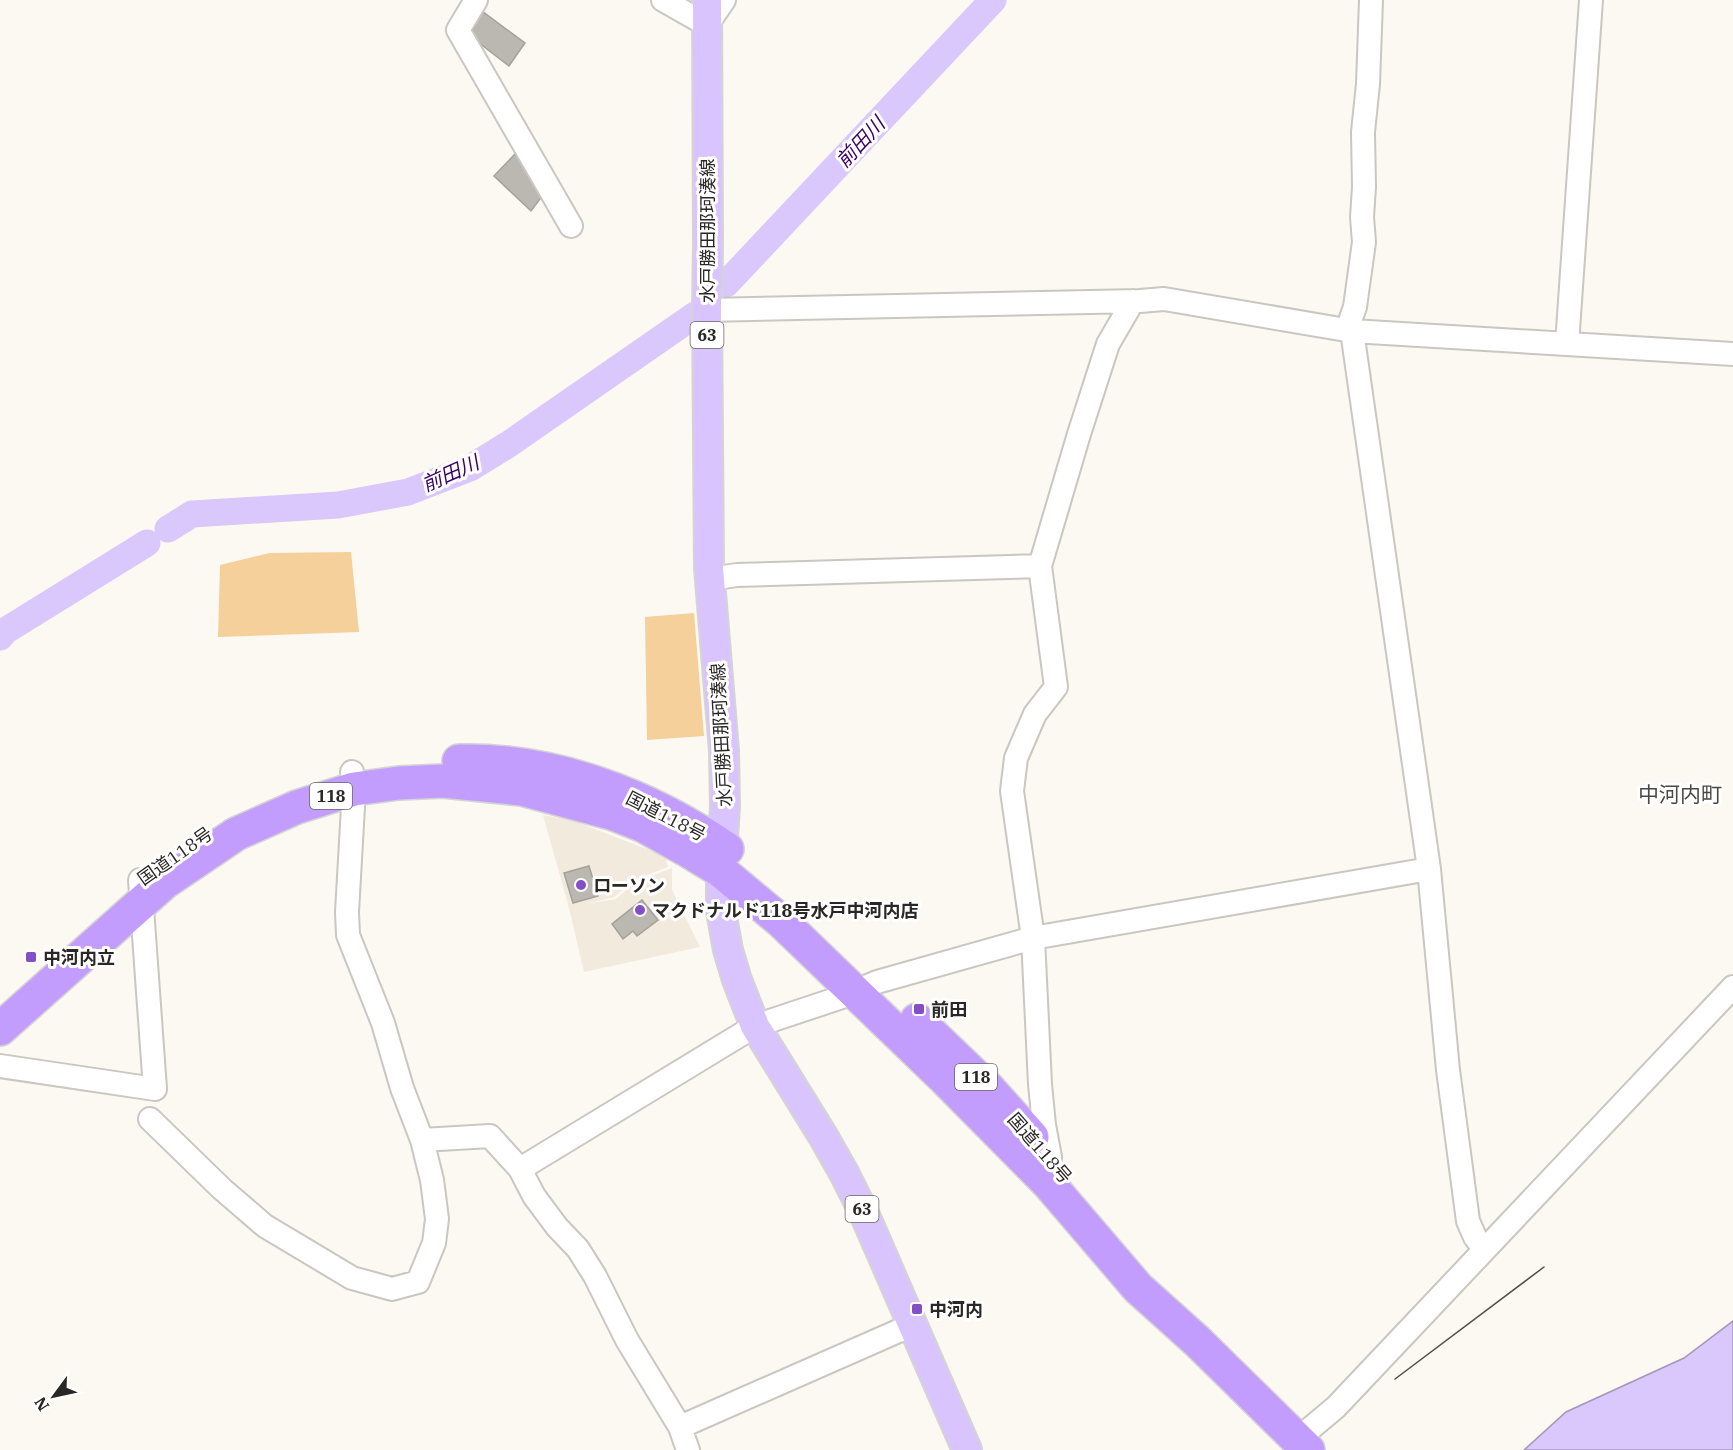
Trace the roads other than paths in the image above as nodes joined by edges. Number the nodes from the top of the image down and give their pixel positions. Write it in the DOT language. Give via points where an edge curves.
graph roads {
  1 [pos="476,0"];
  2 [pos="663,0"];
  3 [pos="724,0"];
  4 [pos="1371,0"];
  5 [pos="1591,0"];
  6 [pos="707,13"];
  7 [pos="571,226"];
  8 [pos="1133,301"];
  9 [pos="707,310"];
  10 [pos="1352,331"];
  11 [pos="1567,344"];
  12 [pos="1733,354"];
  13 [pos="1040,566"];
  14 [pos="710,579"];
  15 [pos="353,781"];
  16 [pos="722,859"];
  17 [pos="1429,869"];
  18 [pos="141,892"];
  19 [pos="1033,938"];
  20 [pos="866,987"];
  21 [pos="1733,987"];
  22 [pos="0,1006"];
  23 [pos="755,1026"];
  24 [pos="0,1029"];
  25 [pos="0,1066"];
  26 [pos="150,1119"];
  27 [pos="422,1140"];
  28 [pos="520,1169"];
  29 [pos="1049,1171"];
  30 [pos="1484,1249"];
  31 [pos="912,1324"];
  32 [pos="680,1428"];
  33 [pos="1297,1444"];
  34 [pos="688,1450"];
  35 [pos="966,1450"];
  1 -- 7 [label="street" via="458,30"];
  2 -- 6 [label="street"];
  3 -- 6 [label="street"];
  4 -- 10 [label="street" via="1362,132 1364,242"];
  5 -- 11 [label="street"];
  6 -- 9 [label="main road, 水戸勝田那珂湊線 / 63"];
  8 -- 9 [label="street"];
  8 -- 10 [label="street" via="1164,299"];
  8 -- 13 [label="street" via="1108,345"];
  9 -- 14 [label="main road, 水戸勝田那珂湊線 / 63"];
  10 -- 11 [label="street"];
  10 -- 17 [label="street"];
  11 -- 12 [label="street"];
  13 -- 14 [label="street"];
  13 -- 19 [label="street" via="1056,687 1035,714 1016,758 1012,791"];
  14 -- 16 [label="main road, 水戸勝田那珂湊線 / 63" via="724,740"];
  15 -- 16 [label="highway, 国道118号 / 118" via="443,781 522,789 611,813 686,849"];
  15 -- 18 [label="highway, 国道118号 / 118" via="236,834 165,882"];
  15 -- 27 [label="street" via="348,935 383,1023"];
  16 -- 20 [label="highway, 国道118号 / 118" via="769,910"];
  16 -- 23 [label="main road, 水戸勝田那珂湊線 / 63" via="721,911 728,950"];
  17 -- 19 [label="street"];
  17 -- 30 [label="street" via="1448,1070 1468,1221"];
  18 -- 22 [label="highway, 国道118号 / 118"];
  18 -- 24 [label="highway, 国道118号 / 118"];
  18 -- 25 [label="street" via="155,1089"];
  19 -- 20 [label="street"];
  19 -- 29 [label="street" via="1040,1084"];
  20 -- 23 [label="street"];
  20 -- 29 [label="highway, 国道118号 / 118"];
  21 -- 30 [label="street"];
  23 -- 28 [label="street"];
  23 -- 31 [label="main road, 水戸勝田那珂湊線 / 63" via="844,1173"];
  26 -- 27 [label="street" via="265,1226 352,1278 392,1289 418,1282 434,1243 437,1219"];
  27 -- 28 [label="street" via="490,1136"];
  28 -- 32 [label="street" via="534,1196 595,1276 627,1340"];
  29 -- 33 [label="highway, 国道118号 / 118" via="1138,1288 1197,1341"];
  30 -- 33 [label="street"];
  31 -- 32 [label="street"];
  31 -- 35 [label="main road, 水戸勝田那珂湊線 / 63"];
  32 -- 34 [label="street"];
}
